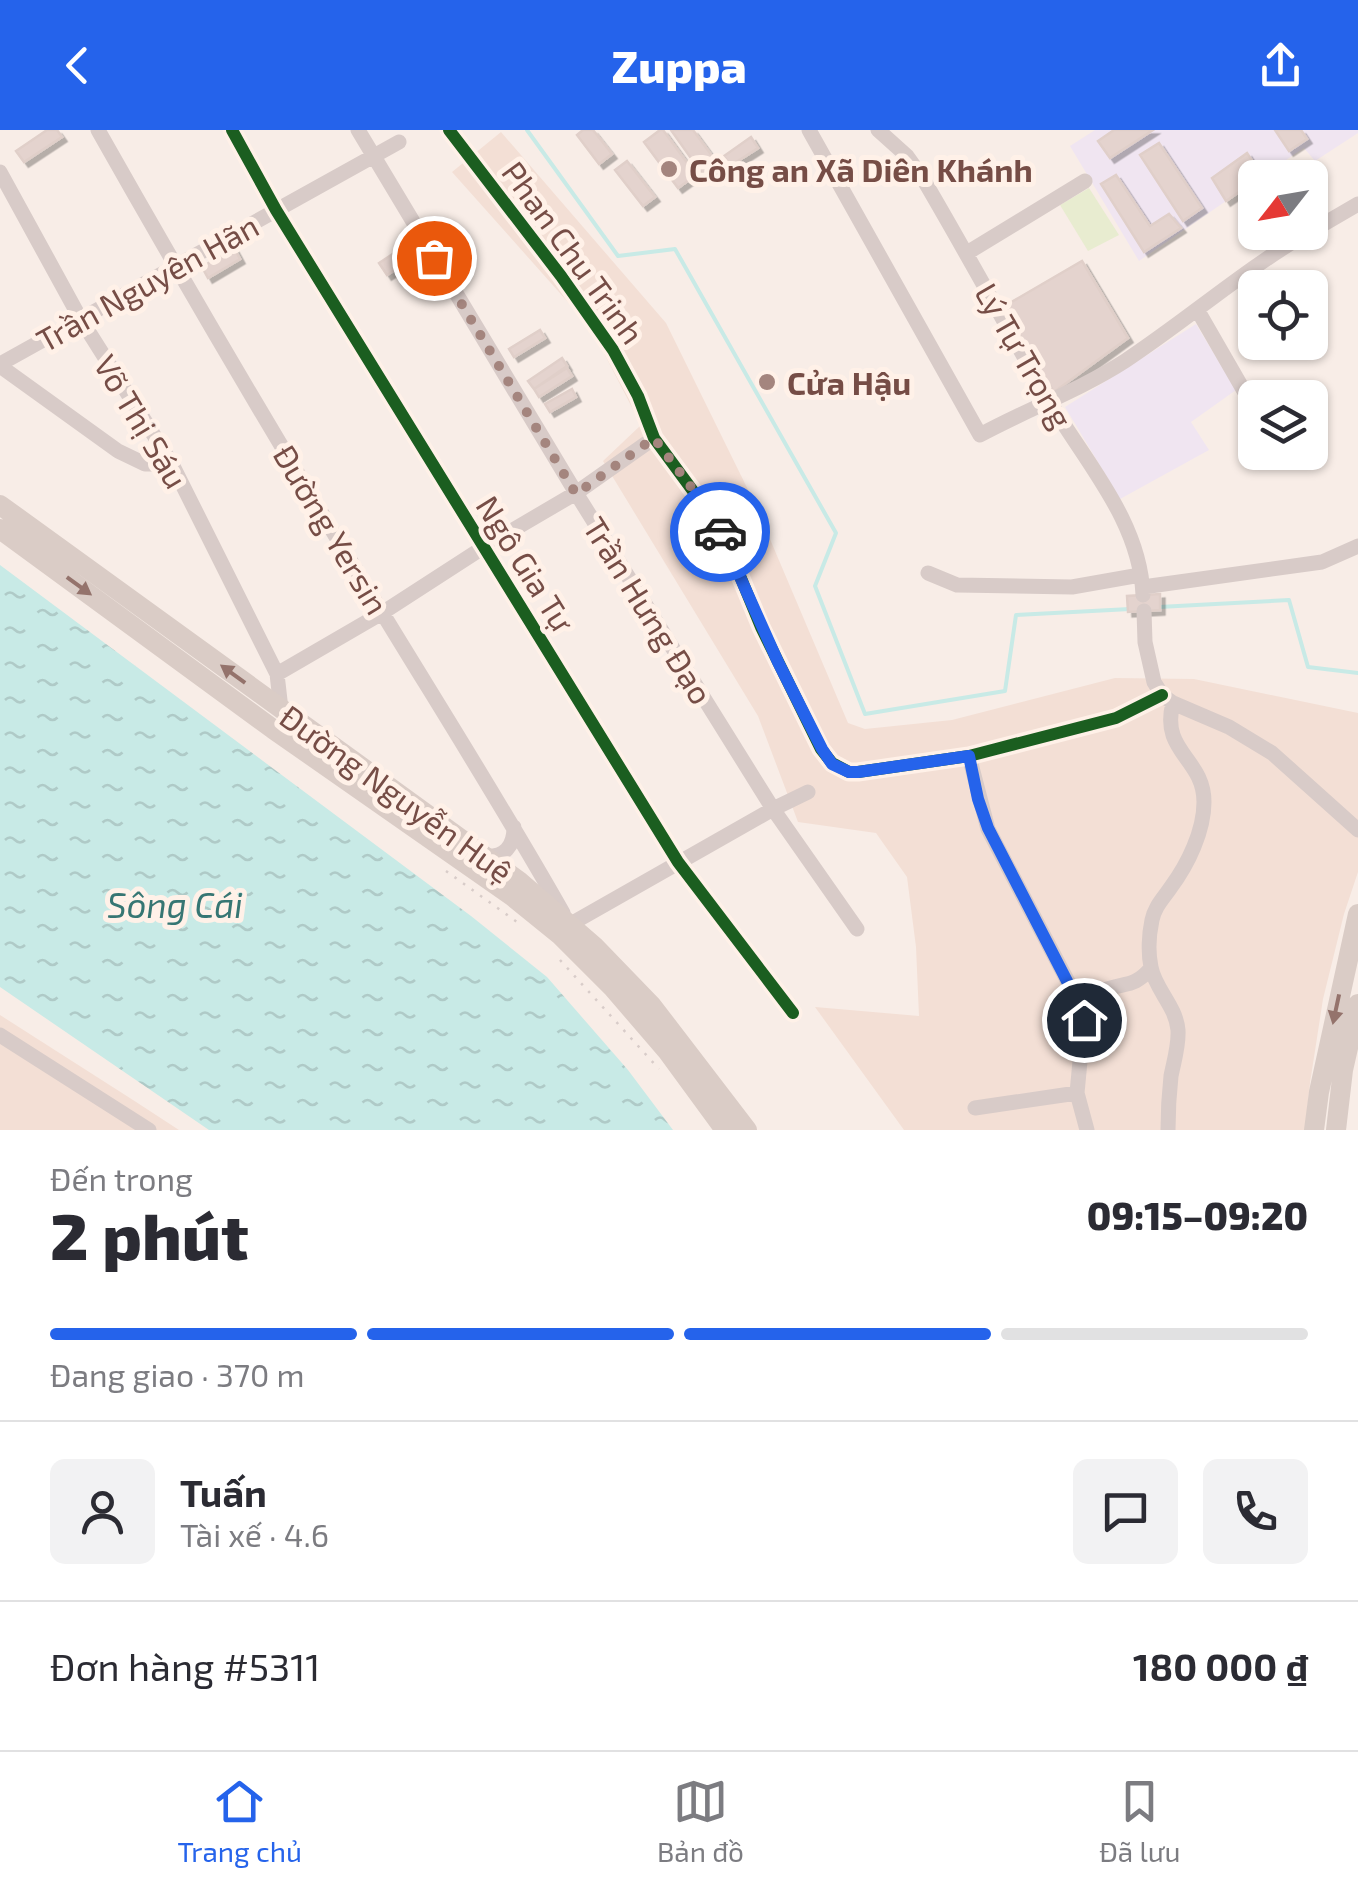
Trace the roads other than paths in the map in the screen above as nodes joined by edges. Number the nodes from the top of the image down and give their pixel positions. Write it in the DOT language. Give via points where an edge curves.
graph roads {
  1 [pos="98,130"];
  2 [pos="232,130"];
  3 [pos="358,130"];
  4 [pos="449,130"];
  5 [pos="809,130"];
  6 [pos="878,130"];
  7 [pos="399,142"];
  8 [pos="372,156"];
  9 [pos="0,172"];
  10 [pos="1085,181"];
  11 [pos="1358,204"];
  12 [pos="276,210"];
  13 [pos="1328,221"];
  14 [pos="1278,250"];
  15 [pos="967,253"];
  16 [pos="174,266"];
  17 [pos="1198,310"];
  18 [pos="80,318"];
  19 [pos="0,365"];
  20 [pos="1238,380"];
  21 [pos="1049,401"];
  22 [pos="654,438"];
  23 [pos="172,464"];
  24 [pos="576,494"];
  25 [pos="0,506"];
  26 [pos="0,528"];
  27 [pos="1358,546"];
  28 [pos="484,547"];
  29 [pos="928,573"];
  30 [pos="1142,592"];
  31 [pos="382,613"];
  32 [pos="278,674"];
  33 [pos="1168,699"];
  34 [pos="277,719"];
  35 [pos="969,756"];
  36 [pos="808,792"];
  37 [pos="772,810"];
  38 [pos="514,827"];
  39 [pos="1358,830"];
  40 [pos="484,856"];
  41 [pos="678,862"];
  42 [pos="1358,914"];
  43 [pos="858,929"];
  44 [pos="560,936"];
  45 [pos="1151,968"];
  46 [pos="1081,1003"];
  47 [pos="1358,1004"];
  48 [pos="792,1013"];
  49 [pos="0,1035"];
  50 [pos="1077,1093"];
  51 [pos="975,1108"];
  52 [pos="149,1130"];
  53 [pos="725,1130"];
  54 [pos="747,1130"];
  55 [pos="1088,1130"];
  56 [pos="1168,1130"];
  57 [pos="1314,1130"];
  58 [pos="1336,1130"];
  1 -- 16 [label="street, Đường Yersin"];
  2 -- 12 [label="street, Ngô Gia Tự"];
  3 -- 8 [label="street, Trần Hưng Đạo"];
  4 -- 22 [label="street, Phan Chu Trinh" via="613,350"];
  5 -- 21 [label="street" via="980,435"];
  6 -- 15 [label="street, Lý Tự Trọng" via="907,156"];
  7 -- 8 [label="street, Trần Nguyên Hãn"];
  8 -- 12 [label="street, Trần Nguyên Hãn"];
  8 -- 24 [label="street, Trần Hưng Đạo"];
  9 -- 18 [label="street, Võ Thị Sáu"];
  10 -- 15 [label="street"];
  11 -- 13 [label="street"];
  12 -- 16 [label="street, Trần Nguyên Hãn"];
  12 -- 28 [label="street, Ngô Gia Tự"];
  14 -- 17 [label="street"];
  15 -- 21 [label="street, Lý Tự Trọng"];
  16 -- 18 [label="street, Trần Nguyên Hãn"];
  16 -- 31 [label="street, Đường Yersin"];
  17 -- 20 [label="street"];
  17 -- 21 [label="street" via="1121,364"];
  18 -- 19 [label="street, Trần Nguyên Hãn"];
  18 -- 23 [label="street, Võ Thị Sáu"];
  19 -- 23 [label="street" via="118,451 145,464"];
  21 -- 30 [label="street, Lý Tự Trọng" via="1121,516"];
  22 -- 24 [label="street"];
  22 -- 35 [label="street, Phan Chu Trinh" via="726,542 832,764 849,772 880,771"];
  23 -- 32 [label="street, Võ Thị Sáu"];
  24 -- 28 [label="street"];
  24 -- 37 [label="street, Trần Hưng Đạo"];
  34 -- 25 [label="main road, Đường Nguyễn Huệ, one-way"];
  26 -- 34 [label="main road, Đường Nguyễn Huệ, one-way"];
  27 -- 30 [label="street" via="1322,562"];
  28 -- 31 [label="street"];
  28 -- 41 [label="street, Ngô Gia Tự"];
  29 -- 30 [label="street" via="957,584"];
  30 -- 33 [label="street, Lý Tự Trọng" via="1154,682"];
  31 -- 32 [label="street"];
  31 -- 38 [label="street, Đường Yersin"];
  32 -- 34 [label="street"];
  33 -- 35 [label="street"];
  33 -- 39 [label="street" via="1272,753"];
  33 -- 45 [label="street, Lý Tự Trọng" via="1170,730 1199,778 1204,805 1182,870 1154,914"];
  34 -- 40 [label="main road, Đường Nguyễn Huệ"];
  34 -- 44 [label="main road, Đường Nguyễn Huệ"];
  35 -- 46 [label="street" via="988,828"];
  36 -- 37 [label="street"];
  37 -- 41 [label="street"];
  37 -- 43 [label="street, Trần Hưng Đạo"];
  38 -- 40 [label="street" via="510,846"];
  38 -- 44 [label="street, Đường Yersin"];
  40 -- 44 [label="main road, Đường Nguyễn Huệ" via="519,881"];
  41 -- 44 [label="street"];
  41 -- 48 [label="street, Ngô Gia Tự"];
  42 -- 57 [label="main road, one-way"];
  44 -- 53 [label="main road, Đường Nguyễn Huệ" via="640,1018"];
  44 -- 54 [label="main road, Đường Nguyễn Huệ" via="624,976"];
  45 -- 46 [label="street" via="1135,983"];
  45 -- 56 [label="street" via="1178,1030"];
  46 -- 50 [label="street"];
  47 -- 58 [label="main road"];
  49 -- 52 [label="street"];
  50 -- 51 [label="street"];
  50 -- 55 [label="street"];
}
